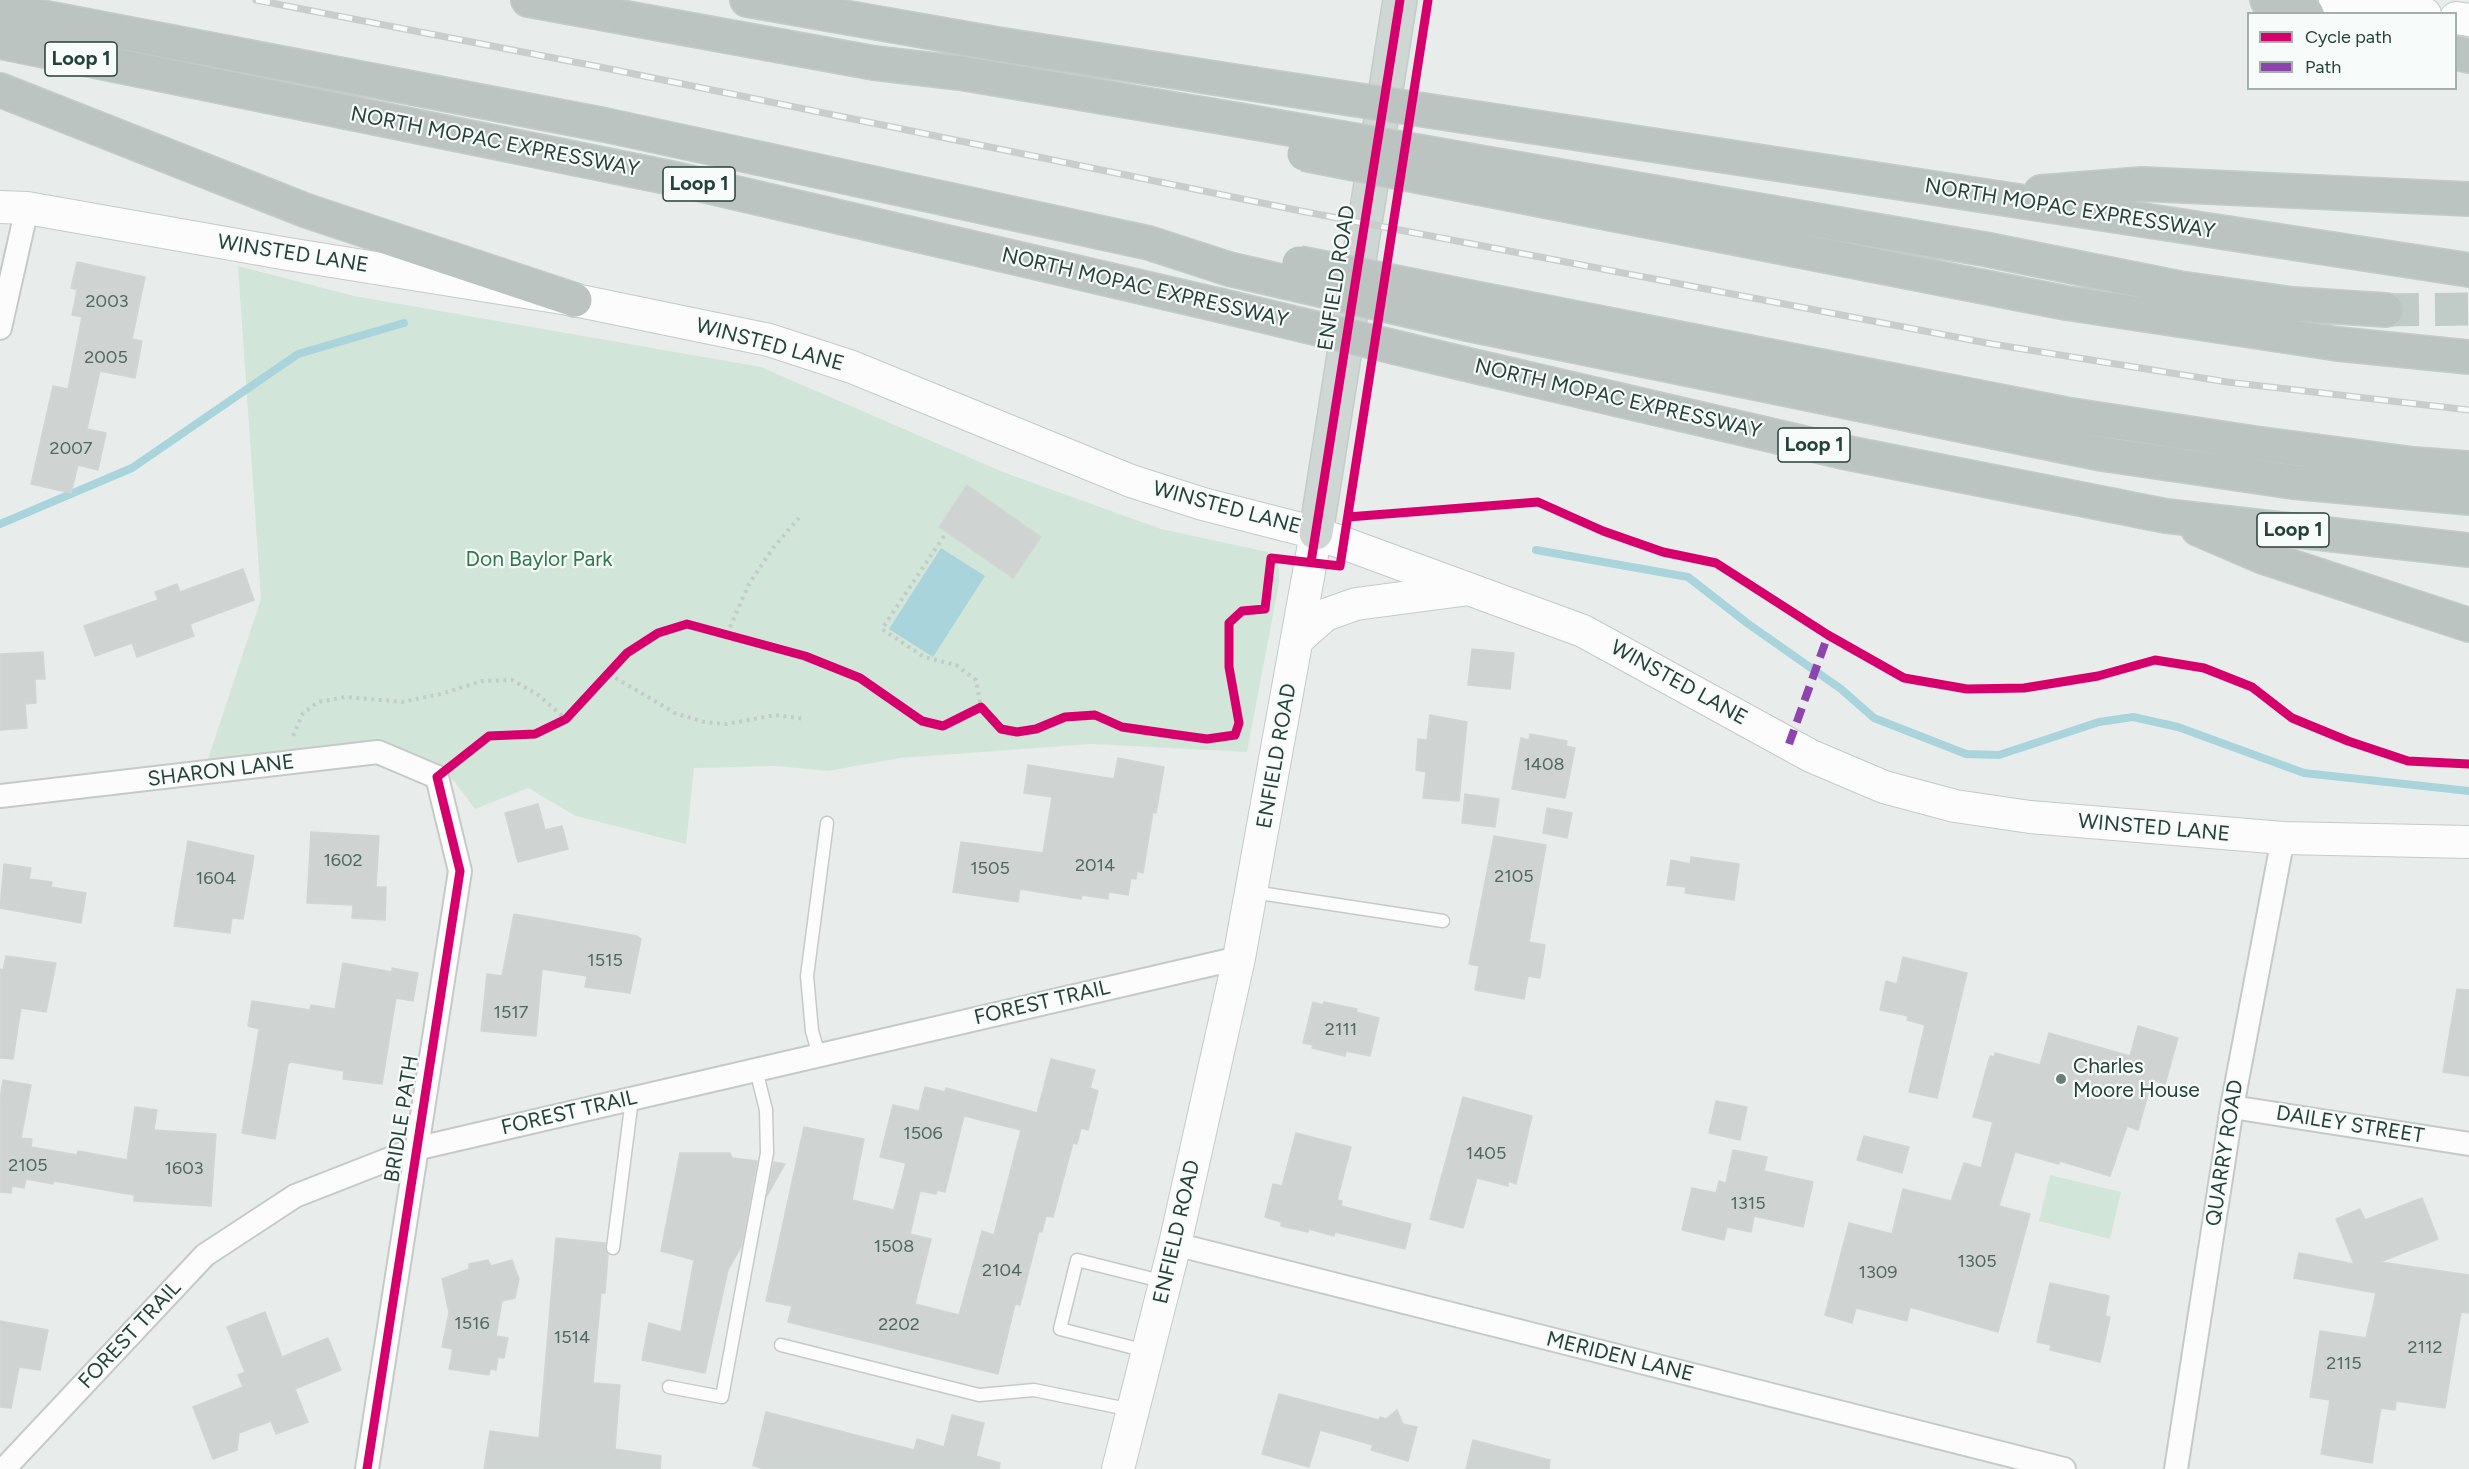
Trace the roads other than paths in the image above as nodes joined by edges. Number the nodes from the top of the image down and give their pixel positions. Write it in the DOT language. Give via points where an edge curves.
graph roads {
  1 [pos="528,0"];
  2 [pos="747,0"];
  3 [pos="1400,0"];
  4 [pos="2267,0"];
  5 [pos="2335,0"];
  6 [pos="0,9"];
  7 [pos="2301,12"];
  8 [pos="2412,12"];
  9 [pos="0,42"];
  10 [pos="0,90"];
  11 [pos="1479,175"];
  12 [pos="1986,196"];
  13 [pos="2469,199"];
  14 [pos="14,208"];
  15 [pos="2469,270"];
  16 [pos="575,300"];
  17 [pos="2386,310"];
  18 [pos="1468,311"];
  19 [pos="0,328"];
  20 [pos="2469,357"];
  21 [pos="2469,468"];
  22 [pos="2469,498"];
  23 [pos="2166,516"];
  24 [pos="1316,533"];
  25 [pos="2469,550"];
  26 [pos="1468,589"];
  27 [pos="2469,625"];
  28 [pos="1298,639"];
  29 [pos="437,777"];
  30 [pos="0,796"];
  31 [pos="827,823"];
  32 [pos="2283,838"];
  33 [pos="2469,842"];
  34 [pos="1252,892"];
  35 [pos="1443,921"];
  36 [pos="1239,958"];
  37 [pos="819,1055"];
  38 [pos="756,1070"];
  39 [pos="632,1099"];
  40 [pos="2232,1107"];
  41 [pos="2469,1144"];
  42 [pos="415,1149"];
  43 [pos="1175,1244"];
  44 [pos="613,1248"];
  45 [pos="1166,1282"];
  46 [pos="781,1345"];
  47 [pos="1148,1352"];
  48 [pos="669,1387"];
  49 [pos="1133,1410"];
  50 [pos="4,1469"];
  51 [pos="367,1469"];
  52 [pos="1118,1469"];
  53 [pos="2064,1469"];
  54 [pos="2176,1469"];
  1 -- 11 [label="highway, bridge" via="874,63 960,73"];
  2 -- 12 [label="highway, NORTH MOPAC EXPRESSWAY, bridge" via="997,44"];
  3 -- 24 [label="main road, ENFIELD ROAD"];
  4 -- 7 [label="highway"];
  5 -- 8 [label="main road"];
  6 -- 18 [label="highway, bridge" via="605,125"];
  9 -- 23 [label="highway, NORTH MOPAC EXPRESSWAY / Loop 1, bridge" via="676,179 1843,452"];
  10 -- 16 [label="highway" via="308,211"];
  11 -- 17 [label="highway" via="1984,249 2179,288 2294,304"];
  11 -- 20 [label="highway" via="2066,303 2327,342"];
  12 -- 13 [label="highway" via="2142,184"];
  12 -- 15 [label="highway, NORTH MOPAC EXPRESSWAY"];
  14 -- 16 [label="main road, WINSTED LANE"];
  14 -- 19 [label="street"];
  16 -- 24 [label="main road, WINSTED LANE" via="769,340 852,367 1131,481"];
  18 -- 21 [label="highway" via="2065,414 2254,443"];
  18 -- 22 [label="highway" via="2102,454 2293,482"];
  23 -- 25 [label="highway, NORTH MOPAC EXPRESSWAY / Loop 1"];
  23 -- 27 [label="highway" via="2263,557"];
  24 -- 26 [label="main road, WINSTED LANE"];
  24 -- 28 [label="main road, ENFIELD ROAD"];
  26 -- 28 [label="main road" via="1356,604 1325,615"];
  26 -- 32 [label="main road, WINSTED LANE" via="1582,631 1811,756 1884,787 1955,806 2030,817"];
  28 -- 34 [label="main road, ENFIELD ROAD"];
  29 -- 30 [label="street, SHARON LANE" via="378,752"];
  29 -- 42 [label="street, BRIDLE PATH" via="460,871"];
  31 -- 37 [label="lane" via="807,976 812,1031"];
  32 -- 33 [label="main road, WINSTED LANE"];
  32 -- 40 [label="street, QUARRY ROAD"];
  34 -- 35 [label="lane"];
  34 -- 36 [label="main road, ENFIELD ROAD"];
  36 -- 37 [label="street, FOREST TRAIL"];
  36 -- 43 [label="main road, ENFIELD ROAD"];
  37 -- 38 [label="street, FOREST TRAIL"];
  38 -- 39 [label="street, FOREST TRAIL"];
  38 -- 48 [label="lane" via="766,1110 767,1153 722,1397"];
  39 -- 42 [label="street, FOREST TRAIL"];
  39 -- 44 [label="lane"];
  40 -- 41 [label="street, DAILEY STREET"];
  40 -- 54 [label="street, QUARRY ROAD"];
  42 -- 50 [label="street, FOREST TRAIL" via="295,1196 205,1255"];
  42 -- 51 [label="street, BRIDLE PATH"];
  43 -- 45 [label="main road, ENFIELD ROAD"];
  43 -- 53 [label="street, MERIDEN LANE"];
  45 -- 47 [label="main road, ENFIELD ROAD"];
  45 -- 47 [label="lane" via="1077,1260 1060,1329"];
  46 -- 49 [label="lane" via="979,1395 1034,1390"];
  47 -- 49 [label="main road, ENFIELD ROAD"];
  49 -- 52 [label="main road, ENFIELD ROAD"];
}
